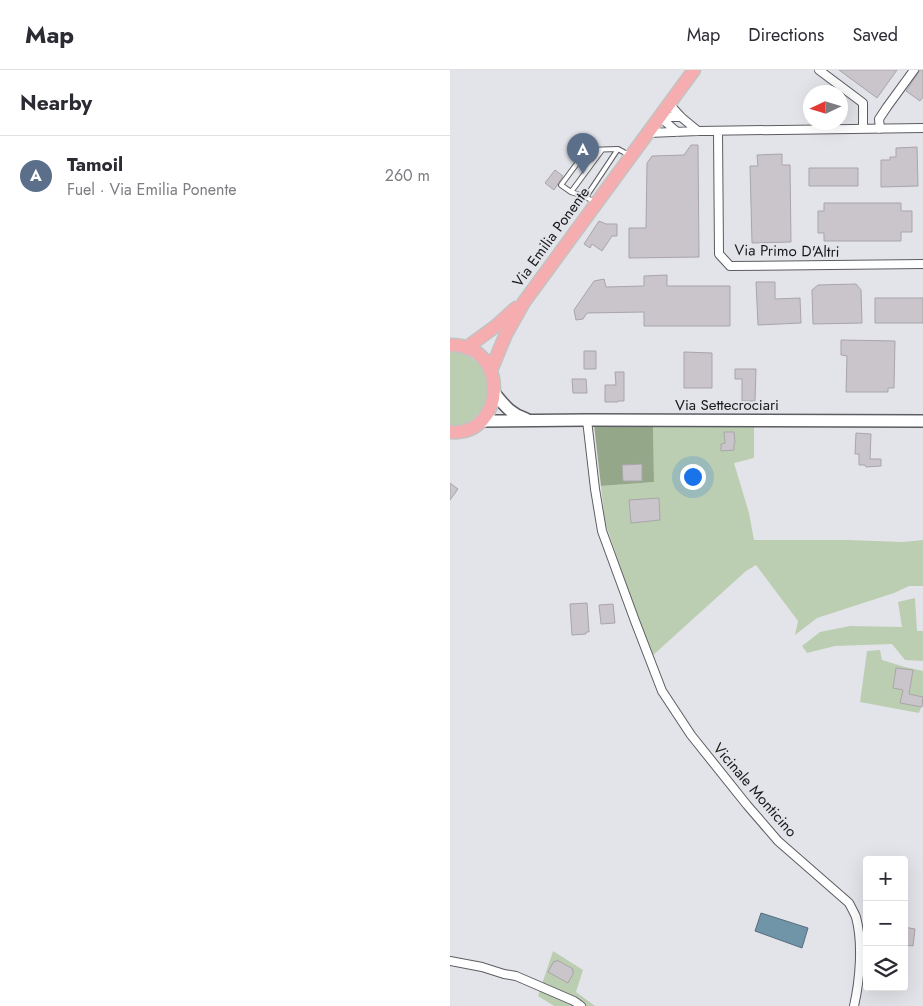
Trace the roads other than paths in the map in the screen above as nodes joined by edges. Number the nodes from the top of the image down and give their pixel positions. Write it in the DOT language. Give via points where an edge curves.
graph roads {
  1 [pos="694,70"];
  2 [pos="820,70"];
  3 [pos="914,70"];
  4 [pos="669,104"];
  5 [pos="660,117"];
  6 [pos="681,118"];
  7 [pos="923,128"];
  8 [pos="863,129"];
  9 [pos="880,129"];
  10 [pos="698,131"];
  11 [pos="718,131"];
  12 [pos="677,132"];
  13 [pos="648,133"];
  14 [pos="618,149"];
  15 [pos="602,150"];
  16 [pos="631,156"];
  17 [pos="571,192"];
  18 [pos="591,200"];
  19 [pos="923,264"];
  20 [pos="524,302"];
  21 [pos="450,345"];
  22 [pos="466,348"];
  23 [pos="491,370"];
  24 [pos="495,394"];
  25 [pos="530,420"];
  26 [pos="587,420"];
  27 [pos="482,421"];
  28 [pos="923,421"];
  29 [pos="451,433"];
  30 [pos="450,961"];
  31 [pos="582,1006"];
  32 [pos="854,1006"];
  1 -- 4 [label="main road, Via Emilia Ponente"];
  2 -- 8 [label="street" via="862,103"];
  3 -- 9 [label="street" via="879,119"];
  4 -- 5 [label="main road, Via Emilia Ponente"];
  4 -- 6 [label="street"];
  5 -- 6 [label="street"];
  5 -- 12 [label="street"];
  5 -- 13 [label="main road, Via Emilia Ponente"];
  6 -- 10 [label="street"];
  7 -- 9 [label="street"];
  8 -- 9 [label="street"];
  8 -- 11 [label="street"];
  10 -- 11 [label="street"];
  10 -- 12 [label="street"];
  11 -- 19 [label="street, Via Primo D'Altri" via="719,254 730,266"];
  12 -- 13 [label="street"];
  13 -- 16 [label="main road, Via Emilia Ponente"];
  14 -- 15 [label="lane"];
  14 -- 16 [label="lane"];
  14 -- 18 [label="lane"];
  15 -- 17 [label="lane"];
  15 -- 17 [label="lane" via="587,150 561,184"];
  16 -- 18 [label="main road, Via Emilia Ponente"];
  17 -- 18 [label="lane"];
  18 -- 20 [label="main road, Via Emilia Ponente"];
  20 -- 22 [label="main road, Via Emilia Ponente"];
  20 -- 23 [label="main road, Via Emilia Ponente"];
  21 -- 22 [label="main road"];
  22 -- 23 [label="main road" via="476,353"];
  23 -- 24 [label="main road"];
  24 -- 25 [label="main road, Via Settecrociari" via="509,411"];
  24 -- 27 [label="main road"];
  25 -- 26 [label="main road, Via Settecrociari"];
  25 -- 27 [label="main road, Via Settecrociari"];
  26 -- 28 [label="main road, Via Settecrociari"];
  26 -- 32 [label="street, Vicinale Monticino" via="602,531 662,691 691,735 778,841 849,903 856,916 859,939"];
  27 -- 29 [label="main road" via="464,431"];
  30 -- 31 [label="street" via="516,976"];
}
